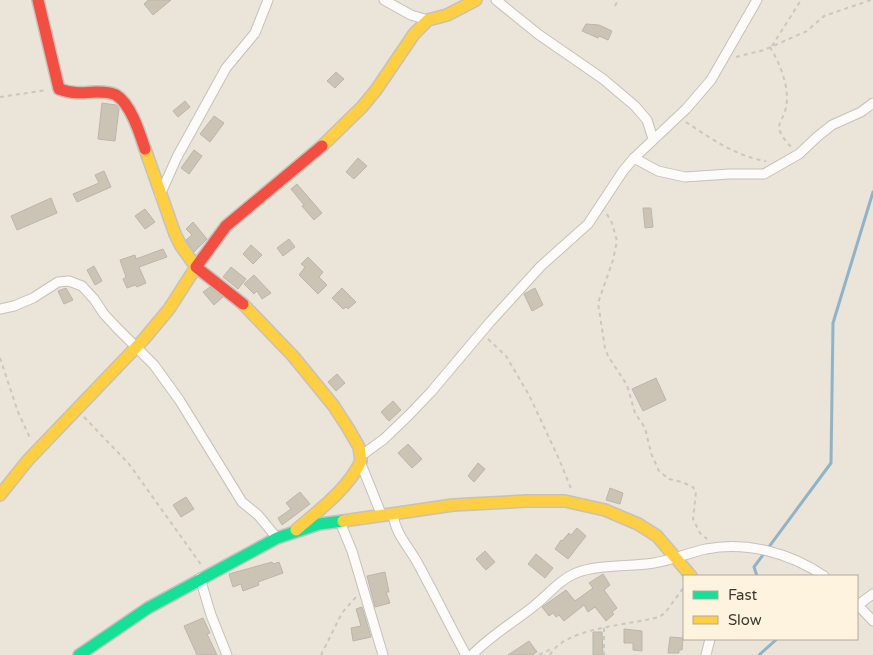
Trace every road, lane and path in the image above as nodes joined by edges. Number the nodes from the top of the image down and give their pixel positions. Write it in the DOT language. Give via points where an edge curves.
graph roads {
  1 [pos="38,0"];
  2 [pos="268,0"];
  3 [pos="384,0"];
  4 [pos="476,0"];
  5 [pos="496,0"];
  6 [pos="618,0"];
  7 [pos="757,0"];
  8 [pos="801,0"];
  9 [pos="871,0"];
  10 [pos="615,6"];
  11 [pos="428,20"];
  12 [pos="771,46"];
  13 [pos="724,60"];
  14 [pos="59,89"];
  15 [pos="0,97"];
  16 [pos="873,103"];
  17 [pos="677,117"];
  18 [pos="653,140"];
  19 [pos="798,154"];
  20 [pos="634,158"];
  21 [pos="784,163"];
  22 [pos="160,195"];
  23 [pos="601,206"];
  24 [pos="196,267"];
  25 [pos="0,309"];
  26 [pos="480,333"];
  27 [pos="136,347"];
  28 [pos="0,358"];
  29 [pos="77,410"];
  30 [pos="38,451"];
  31 [pos="361,459"];
  32 [pos="0,495"];
  33 [pos="576,503"];
  34 [pos="388,515"];
  35 [pos="340,522"];
  36 [pos="296,530"];
  37 [pos="276,538"];
  38 [pos="718,547"];
  39 [pos="676,557"];
  40 [pos="690,575"];
  41 [pos="822,575"];
  42 [pos="204,576"];
  43 [pos="683,588"];
  44 [pos="364,589"];
  45 [pos="873,594"];
  46 [pos="858,603"];
  47 [pos="858,605"];
  48 [pos="873,621"];
  49 [pos="604,628"];
  50 [pos="710,640"];
  51 [pos="554,648"];
  52 [pos="79,655"];
  53 [pos="227,655"];
  54 [pos="321,655"];
  55 [pos="383,655"];
  56 [pos="466,655"];
  57 [pos="472,655"];
  58 [pos="539,655"];
  59 [pos="550,655"];
  60 [pos="604,655"];
  61 [pos="706,655"];
  1 -- 14 [label="street"];
  2 -- 22 [label="street" via="255,33 218,81"];
  3 -- 11 [label="street"];
  4 -- 11 [label="street" via="447,15"];
  5 -- 18 [label="street" via="635,106 647,120"];
  6 -- 10 [label="path"];
  7 -- 13 [label="street"];
  8 -- 12 [label="path"];
  9 -- 12 [label="path" via="824,16 807,31"];
  11 -- 24 [label="street" via="414,34 362,107 226,226"];
  12 -- 13 [label="path"];
  12 -- 19 [label="path" via="787,93 780,133"];
  13 -- 17 [label="street" via="711,80"];
  14 -- 15 [label="path"];
  14 -- 22 [label="street" via="70,93 109,93 124,102 141,138"];
  16 -- 19 [label="street" via="832,125"];
  17 -- 18 [label="street"];
  17 -- 21 [label="path" via="746,156"];
  18 -- 20 [label="street"];
  19 -- 21 [label="street"];
  20 -- 21 [label="street" via="658,171 685,178 758,175"];
  20 -- 23 [label="street"];
  22 -- 24 [label="street" via="181,246"];
  23 -- 26 [label="street" via="588,224 540,266"];
  23 -- 38 [label="path" via="612,223 617,241 598,303 605,348 630,391 635,413 645,428 659,471 669,479 693,487 696,492 695,523 700,532"];
  24 -- 27 [label="street" via="169,309"];
  24 -- 31 [label="street" via="244,304 327,397 356,440"];
  25 -- 27 [label="street" via="32,298 58,282 69,281 82,286"];
  26 -- 31 [label="street" via="431,392"];
  26 -- 33 [label="path" via="506,356 529,395"];
  27 -- 29 [label="street"];
  27 -- 37 [label="street" via="154,365 180,401 242,502 258,515"];
  28 -- 30 [label="path" via="22,421"];
  29 -- 30 [label="street"];
  29 -- 42 [label="path" via="129,464"];
  30 -- 32 [label="street"];
  31 -- 34 [label="street"];
  31 -- 36 [label="street" via="331,498"];
  33 -- 34 [label="street" via="499,502"];
  33 -- 39 [label="street" via="605,510 638,524 657,536"];
  34 -- 35 [label="street"];
  34 -- 56 [label="street"];
  35 -- 36 [label="street"];
  35 -- 44 [label="street"];
  36 -- 37 [label="street"];
  37 -- 42 [label="street"];
  38 -- 39 [label="street"];
  38 -- 41 [label="street" via="770,551 787,556"];
  39 -- 40 [label="street"];
  39 -- 57 [label="street" via="655,563 578,572 566,578"];
  42 -- 52 [label="street" via="148,608"];
  42 -- 53 [label="street" via="211,615"];
  43 -- 49 [label="path" via="659,617"];
  44 -- 54 [label="path" via="342,613"];
  44 -- 55 [label="street"];
  45 -- 46 [label="street"];
  47 -- 48 [label="street"];
  49 -- 51 [label="path" via="586,632"];
  49 -- 60 [label="path"];
  50 -- 61 [label="street"];
  51 -- 58 [label="path"];
  51 -- 59 [label="path"];
}
